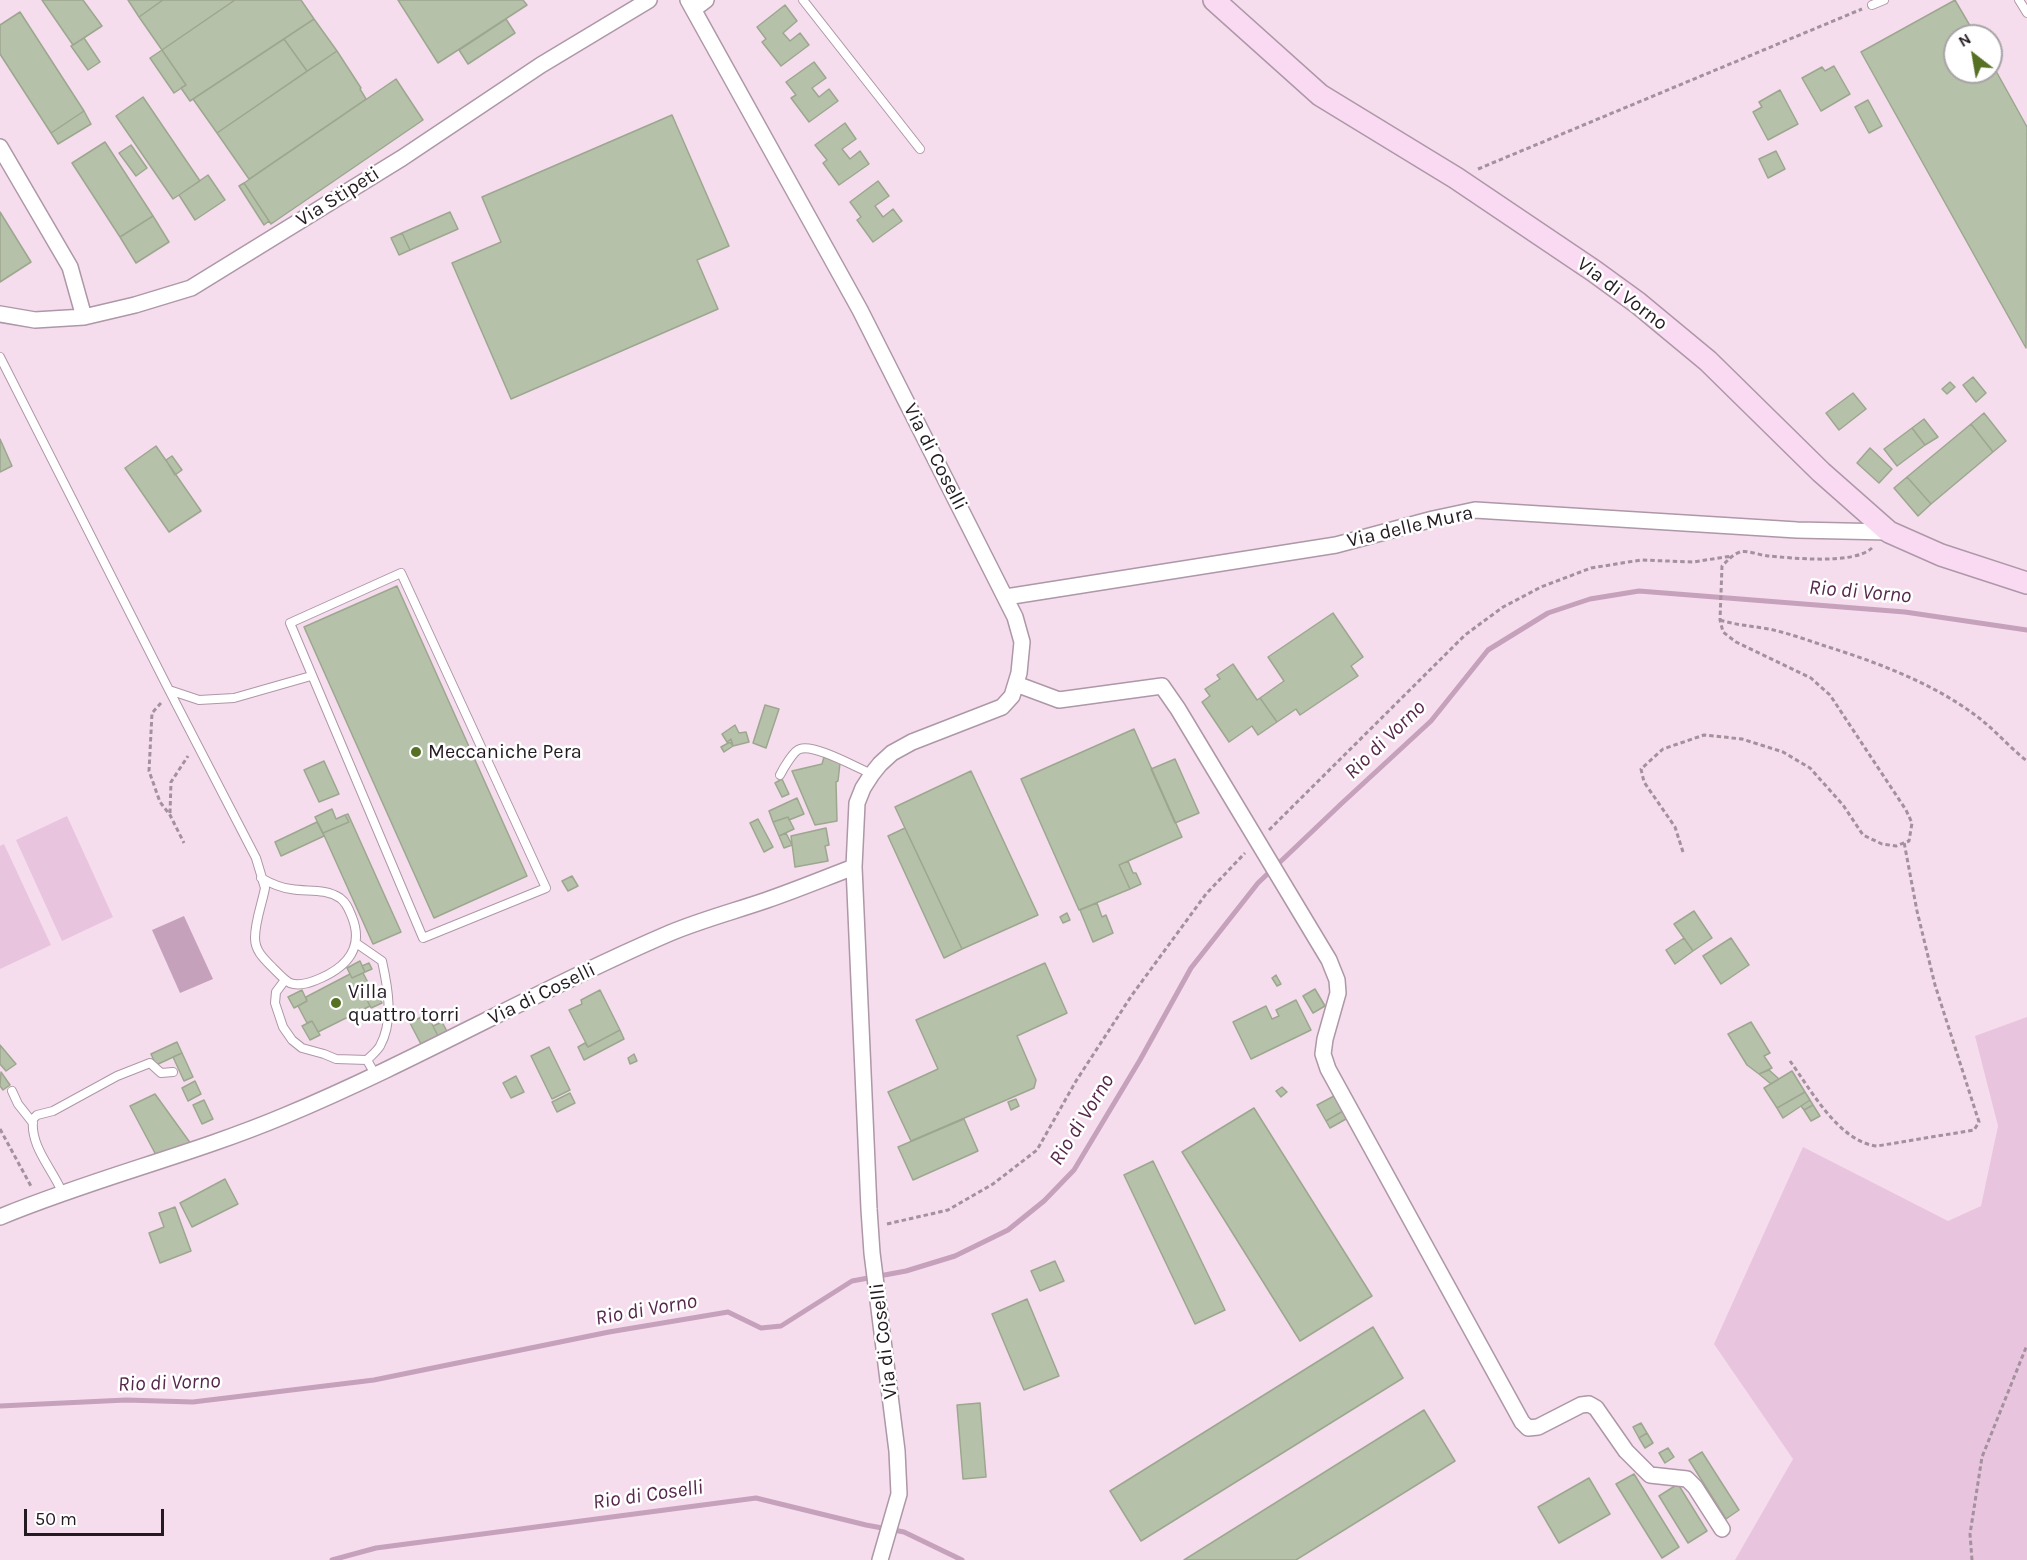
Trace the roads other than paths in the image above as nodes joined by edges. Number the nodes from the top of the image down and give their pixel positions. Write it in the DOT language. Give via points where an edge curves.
graph roads {
  1 [pos="649,0"];
  2 [pos="803,0"];
  3 [pos="1214,0"];
  4 [pos="1884,0"];
  5 [pos="2019,0"];
  6 [pos="696,3"];
  7 [pos="1872,5"];
  8 [pos="2027,13"];
  9 [pos="0,147"];
  10 [pos="920,149"];
  11 [pos="0,314"];
  12 [pos="84,316"];
  13 [pos="0,357"];
  14 [pos="1889,532"];
  15 [pos="2027,583"];
  16 [pos="1006,597"];
  17 [pos="311,676"];
  18 [pos="1016,684"];
  19 [pos="170,692"];
  20 [pos="872,774"];
  21 [pos="780,775"];
  22 [pos="854,867"];
  23 [pos="261,878"];
  24 [pos="356,943"];
  25 [pos="285,980"];
  26 [pos="367,1060"];
  27 [pos="173,1071"];
  28 [pos="376,1076"];
  29 [pos="12,1091"];
  30 [pos="33,1123"];
  31 [pos="62,1192"];
  32 [pos="0,1217"];
  33 [pos="1722,1529"];
  34 [pos="880,1560"];
  1 -- 12 [label="street, Via Stipeti" via="191,288"];
  2 -- 10 [label="lane"];
  3 -- 14 [label="street, Via di Vorno" via="1320,95 1456,178 1638,303 1708,361 1821,472"];
  4 -- 7 [label="lane"];
  5 -- 8 [label="lane"];
  6 -- 16 [label="street, Via di Coselli" via="860,310"];
  9 -- 12 [label="street" via="70,267"];
  11 -- 12 [label="street, Via Stipeti" via="35,320"];
  13 -- 19 [label="lane"];
  14 -- 15 [label="street, Via di Vorno" via="1941,555"];
  14 -- 16 [label="street, Via delle Mura" via="1475,510 1336,544"];
  16 -- 18 [label="street, Via di Coselli" via="1022,642"];
  17 -- 17 [label="lane" via="423,938 546,888 401,573 290,623"];
  17 -- 19 [label="lane" via="234,698 200,700"];
  18 -- 20 [label="street, Via di Coselli" via="1002,707 912,742 892,753"];
  18 -- 33 [label="street" via="1059,700 1162,686 1329,960 1338,993 1323,1054 1328,1069 1522,1422 1528,1428 1538,1427 1589,1404 1650,1475 1687,1479"];
  19 -- 23 [label="lane" via="256,858"];
  20 -- 21 [label="lane" via="843,760 801,748 794,752"];
  20 -- 22 [label="street, Via di Coselli" via="857,803"];
  22 -- 28 [label="street, Via di Coselli" via="672,932"];
  22 -- 34 [label="street, Via di Coselli" via="870,1228 899,1494"];
  23 -- 24 [label="lane" via="291,890 339,897 348,906 357,928"];
  23 -- 25 [label="lane" via="265,888 256,927 257,948"];
  24 -- 25 [label="lane" via="347,961 328,975 299,984"];
  24 -- 26 [label="lane" via="382,961 388,997 389,1011 380,1047"];
  25 -- 26 [label="lane" via="276,992 275,1003 292,1040 302,1048 336,1059"];
  26 -- 28 [label="lane"];
  27 -- 30 [label="lane" via="161,1073 150,1062 144,1064 53,1111 37,1115"];
  28 -- 31 [label="street, Via di Coselli" via="203,1148"];
  29 -- 30 [label="lane"];
  30 -- 31 [label="lane" via="37,1145"];
  31 -- 32 [label="street, Via di Coselli"];
}
